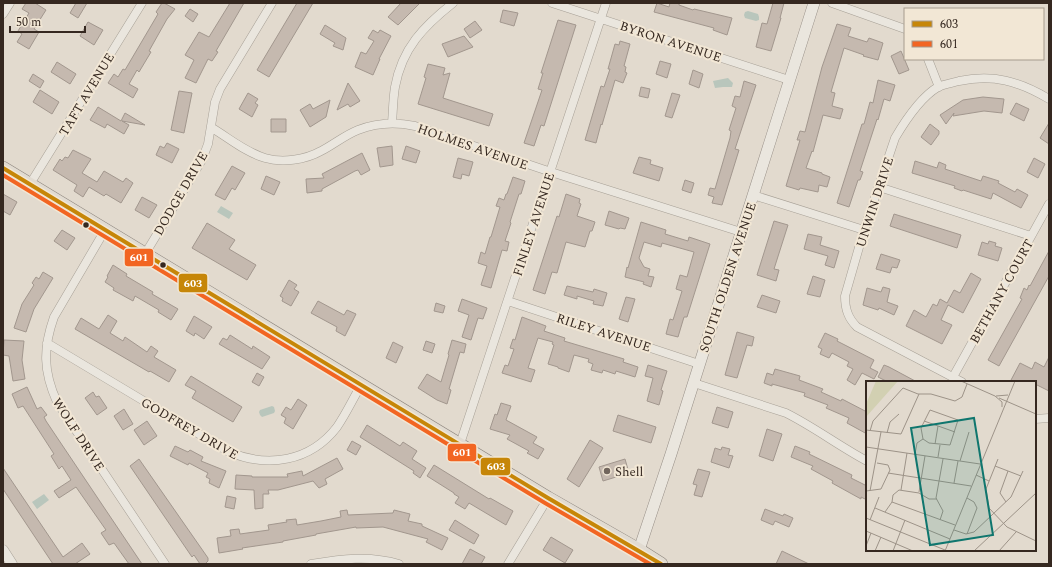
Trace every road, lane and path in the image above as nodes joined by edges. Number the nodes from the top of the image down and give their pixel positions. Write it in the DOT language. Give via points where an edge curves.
graph roads {
  1 [pos="10,3"];
  2 [pos="142,3"];
  3 [pos="272,3"];
  4 [pos="453,3"];
  5 [pos="552,3"];
  6 [pos="606,3"];
  7 [pos="814,3"];
  8 [pos="832,3"];
  9 [pos="3,14"];
  10 [pos="601,18"];
  11 [pos="904,29"];
  12 [pos="928,60"];
  13 [pos="789,80"];
  14 [pos="938,87"];
  15 [pos="1049,99"];
  16 [pos="392,123"];
  17 [pos="212,128"];
  18 [pos="3,168"];
  19 [pos="550,172"];
  20 [pos="30,184"];
  21 [pos="879,187"];
  22 [pos="753,195"];
  23 [pos="1049,204"];
  24 [pos="106,230"];
  25 [pos="864,230"];
  26 [pos="740,232"];
  27 [pos="1031,236"];
  28 [pos="145,254"];
  29 [pos="508,301"];
  30 [pos="47,344"];
  31 [pos="699,364"];
  32 [pos="953,377"];
  33 [pos="960,381"];
  34 [pos="694,383"];
  35 [pos="361,384"];
  36 [pos="1049,418"];
  37 [pos="1036,419"];
  38 [pos="460,444"];
  39 [pos="866,460"];
  40 [pos="548,498"];
  41 [pos="3,550"];
  42 [pos="639,550"];
  43 [pos="12,564"];
  44 [pos="165,564"];
  45 [pos="311,564"];
  46 [pos="399,564"];
  47 [pos="508,564"];
  48 [pos="661,564"];
  1 -- 9 [label="street"];
  2 -- 20 [label="street, TAFT AVENUE"];
  3 -- 17 [label="street, DODGE DRIVE" via="220,88 215,102"];
  4 -- 16 [label="street" via="416,37 406,54 395,86"];
  5 -- 10 [label="street, BYRON AVENUE"];
  6 -- 10 [label="street, FINLEY AVENUE"];
  7 -- 13 [label="main road, SOUTH OLDEN AVENUE"];
  8 -- 11 [label="street"];
  10 -- 13 [label="street, BYRON AVENUE"];
  10 -- 19 [label="street, FINLEY AVENUE"];
  12 -- 14 [label="street"];
  13 -- 22 [label="main road, SOUTH OLDEN AVENUE"];
  14 -- 15 [label="street, UNWIN DRIVE" via="967,80 1007,80"];
  14 -- 21 [label="street, UNWIN DRIVE" via="902,125 895,138"];
  16 -- 17 [label="street, HOLMES AVENUE" via="357,130 307,157 279,160 265,158 250,151"];
  16 -- 19 [label="street, HOLMES AVENUE" via="415,126"];
  17 -- 28 [label="street, DODGE DRIVE" via="202,160"];
  18 -- 20 [label="main road"];
  19 -- 26 [label="street, HOLMES AVENUE"];
  19 -- 29 [label="street, FINLEY AVENUE"];
  20 -- 24 [label="main road"];
  21 -- 25 [label="street, UNWIN DRIVE"];
  21 -- 27 [label="street"];
  22 -- 25 [label="street"];
  22 -- 26 [label="main road, SOUTH OLDEN AVENUE"];
  23 -- 27 [label="street, BETHANY COURT"];
  24 -- 28 [label="main road"];
  24 -- 30 [label="street, WOLF DRIVE" via="54,317"];
  25 -- 32 [label="street, UNWIN DRIVE" via="845,296 845,306 851,320 857,327"];
  26 -- 31 [label="main road, SOUTH OLDEN AVENUE"];
  27 -- 32 [label="street, BETHANY COURT"];
  28 -- 35 [label="main road"];
  29 -- 31 [label="street, RILEY AVENUE"];
  29 -- 38 [label="street, FINLEY AVENUE"];
  30 -- 35 [label="street, GODFREY DRIVE" via="229,452 258,461 288,459 316,447 337,427"];
  30 -- 44 [label="street, WOLF DRIVE" via="47,373 57,402"];
  31 -- 34 [label="main road, SOUTH OLDEN AVENUE"];
  32 -- 33 [label="street, UNWIN DRIVE"];
  34 -- 39 [label="street" via="798,419"];
  34 -- 42 [label="main road, SOUTH OLDEN AVENUE"];
  35 -- 38 [label="main road"];
  36 -- 37 [label="street"];
  38 -- 40 [label="main road"];
  40 -- 42 [label="main road"];
  40 -- 47 [label="street"];
  41 -- 43 [label="street"];
  42 -- 48 [label="main road"];
  45 -- 46 [label="street" via="356,558"];
}
